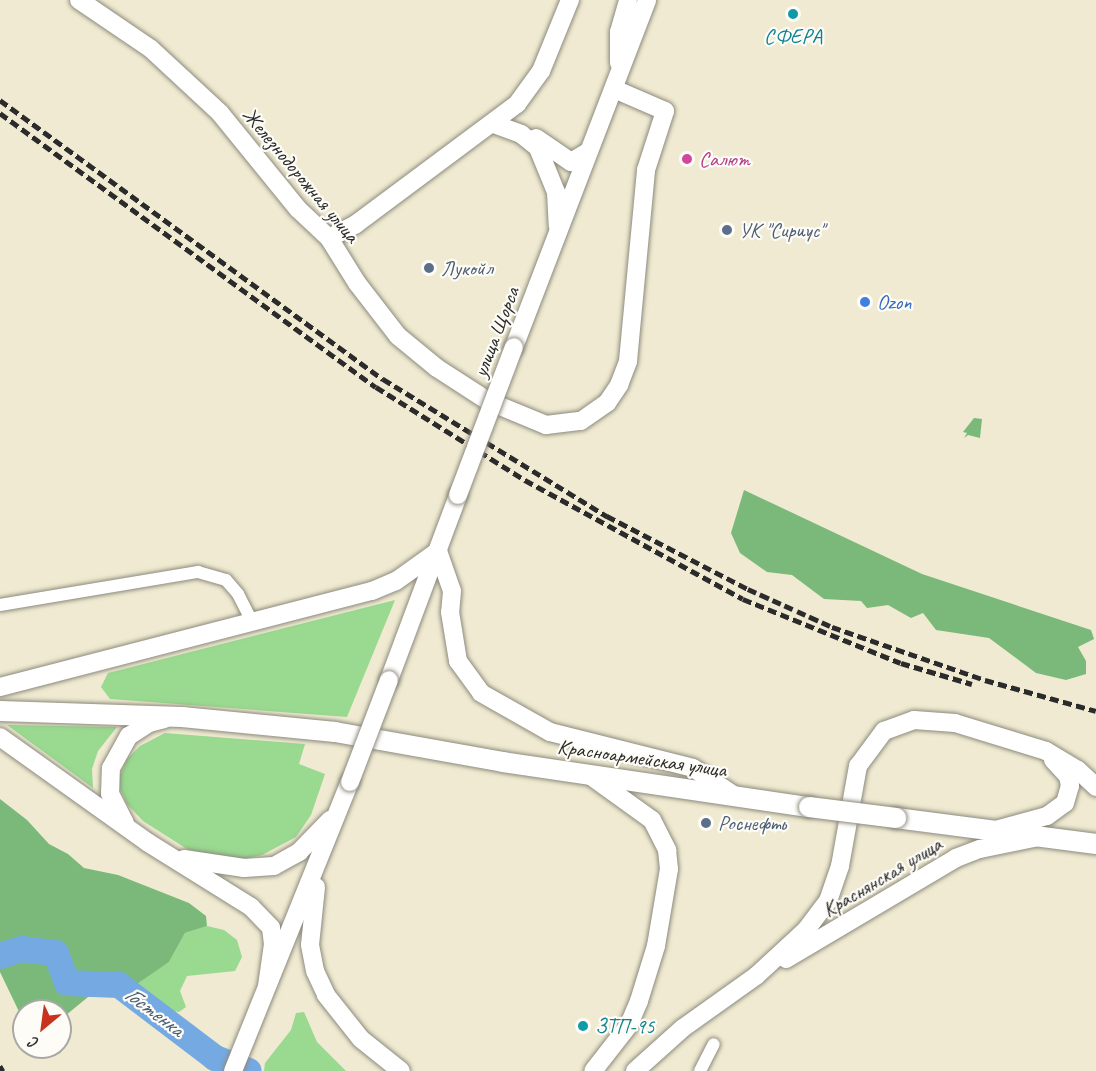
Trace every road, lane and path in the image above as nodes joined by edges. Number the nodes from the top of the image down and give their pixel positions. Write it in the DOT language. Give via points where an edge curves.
graph roads {
  1 [pos="79,0"];
  2 [pos="570,0"];
  3 [pos="642,0"];
  4 [pos="617,81"];
  5 [pos="514,107"];
  6 [pos="494,124"];
  7 [pos="589,151"];
  8 [pos="558,234"];
  9 [pos="329,238"];
  10 [pos="438,551"];
  11 [pos="0,605"];
  12 [pos="252,622"];
  13 [pos="0,687"];
  14 [pos="0,711"];
  15 [pos="182,717"];
  16 [pos="0,737"];
  17 [pos="1023,743"];
  18 [pos="588,774"];
  19 [pos="1096,787"];
  20 [pos="735,796"];
  21 [pos="341,809"];
  22 [pos="987,832"];
  23 [pos="1039,837"];
  24 [pos="147,842"];
  25 [pos="326,844"];
  26 [pos="1096,844"];
  27 [pos="170,856"];
  28 [pos="756,976"];
  29 [pos="267,986"];
  30 [pos="714,1044"];
  31 [pos="233,1071"];
  32 [pos="401,1071"];
  33 [pos="592,1071"];
  34 [pos="635,1071"];
  35 [pos="700,1071"];
  1 -- 9 [label="main road, Железнодорожная улица" via="151,49 181,75 250,148 310,223"];
  2 -- 5 [label="main road" via="541,71"];
  3 -- 4 [label="main road" via="619,32"];
  4 -- 7 [label="main road, улица Щорса"];
  4 -- 9 [label="main road, Железнодорожная улица" via="665,111 646,170 628,361 615,395 581,421 546,425 532,422 488,401 437,369 392,328"];
  5 -- 6 [label="main road"];
  5 -- 7 [label="main road" via="538,141 560,157 571,162"];
  6 -- 8 [label="main road" via="521,134 538,148 556,192"];
  6 -- 9 [label="main road" via="356,224"];
  7 -- 8 [label="main road, улица Щорса"];
  8 -- 10 [label="main road, улица Щорса, bridge"];
  10 -- 12 [label="main road" via="396,580 372,591"];
  10 -- 20 [label="main road" via="452,591 450,612 458,661 480,693 550,732 693,768"];
  10 -- 21 [label="main road, улица Щорса, bridge"];
  11 -- 12 [label="street" via="198,572 226,580"];
  12 -- 13 [label="main road"];
  14 -- 15 [label="main road, Красноармейская улица"];
  15 -- 18 [label="main road, Красноармейская улица" via="335,732"];
  15 -- 24 [label="main road" via="138,729 122,745 111,768 110,794 115,810"];
  16 -- 24 [label="main road"];
  17 -- 19 [label="main road" via="1064,760"];
  17 -- 22 [label="main road" via="1061,766 1068,776 1069,795 1058,810 1047,816"];
  17 -- 28 [label="main road" via="932,719 914,720 884,731 872,742 858,766 840,866 828,901 806,930"];
  18 -- 20 [label="main road, Красноармейская улица"];
  18 -- 33 [label="main road" via="652,820 668,850 669,869 656,946 639,1001 628,1025"];
  20 -- 22 [label="main road, Красноармейская улица, bridge"];
  21 -- 25 [label="main road, улица Щорса"];
  21 -- 27 [label="main road" via="299,852 274,866 244,868"];
  22 -- 23 [label="main road, Красноармейская улица"];
  23 -- 26 [label="main road, Красноармейская улица"];
  23 -- 28 [label="main road, Краснянская улица" via="956,858"];
  24 -- 27 [label="main road"];
  25 -- 29 [label="main road"];
  25 -- 32 [label="main road" via="310,928 315,971 341,1018"];
  27 -- 29 [label="main road" via="251,907 271,928 273,944"];
  28 -- 34 [label="main road" via="683,1028"];
  29 -- 31 [label="main road"];
  30 -- 35 [label="street"];
}
